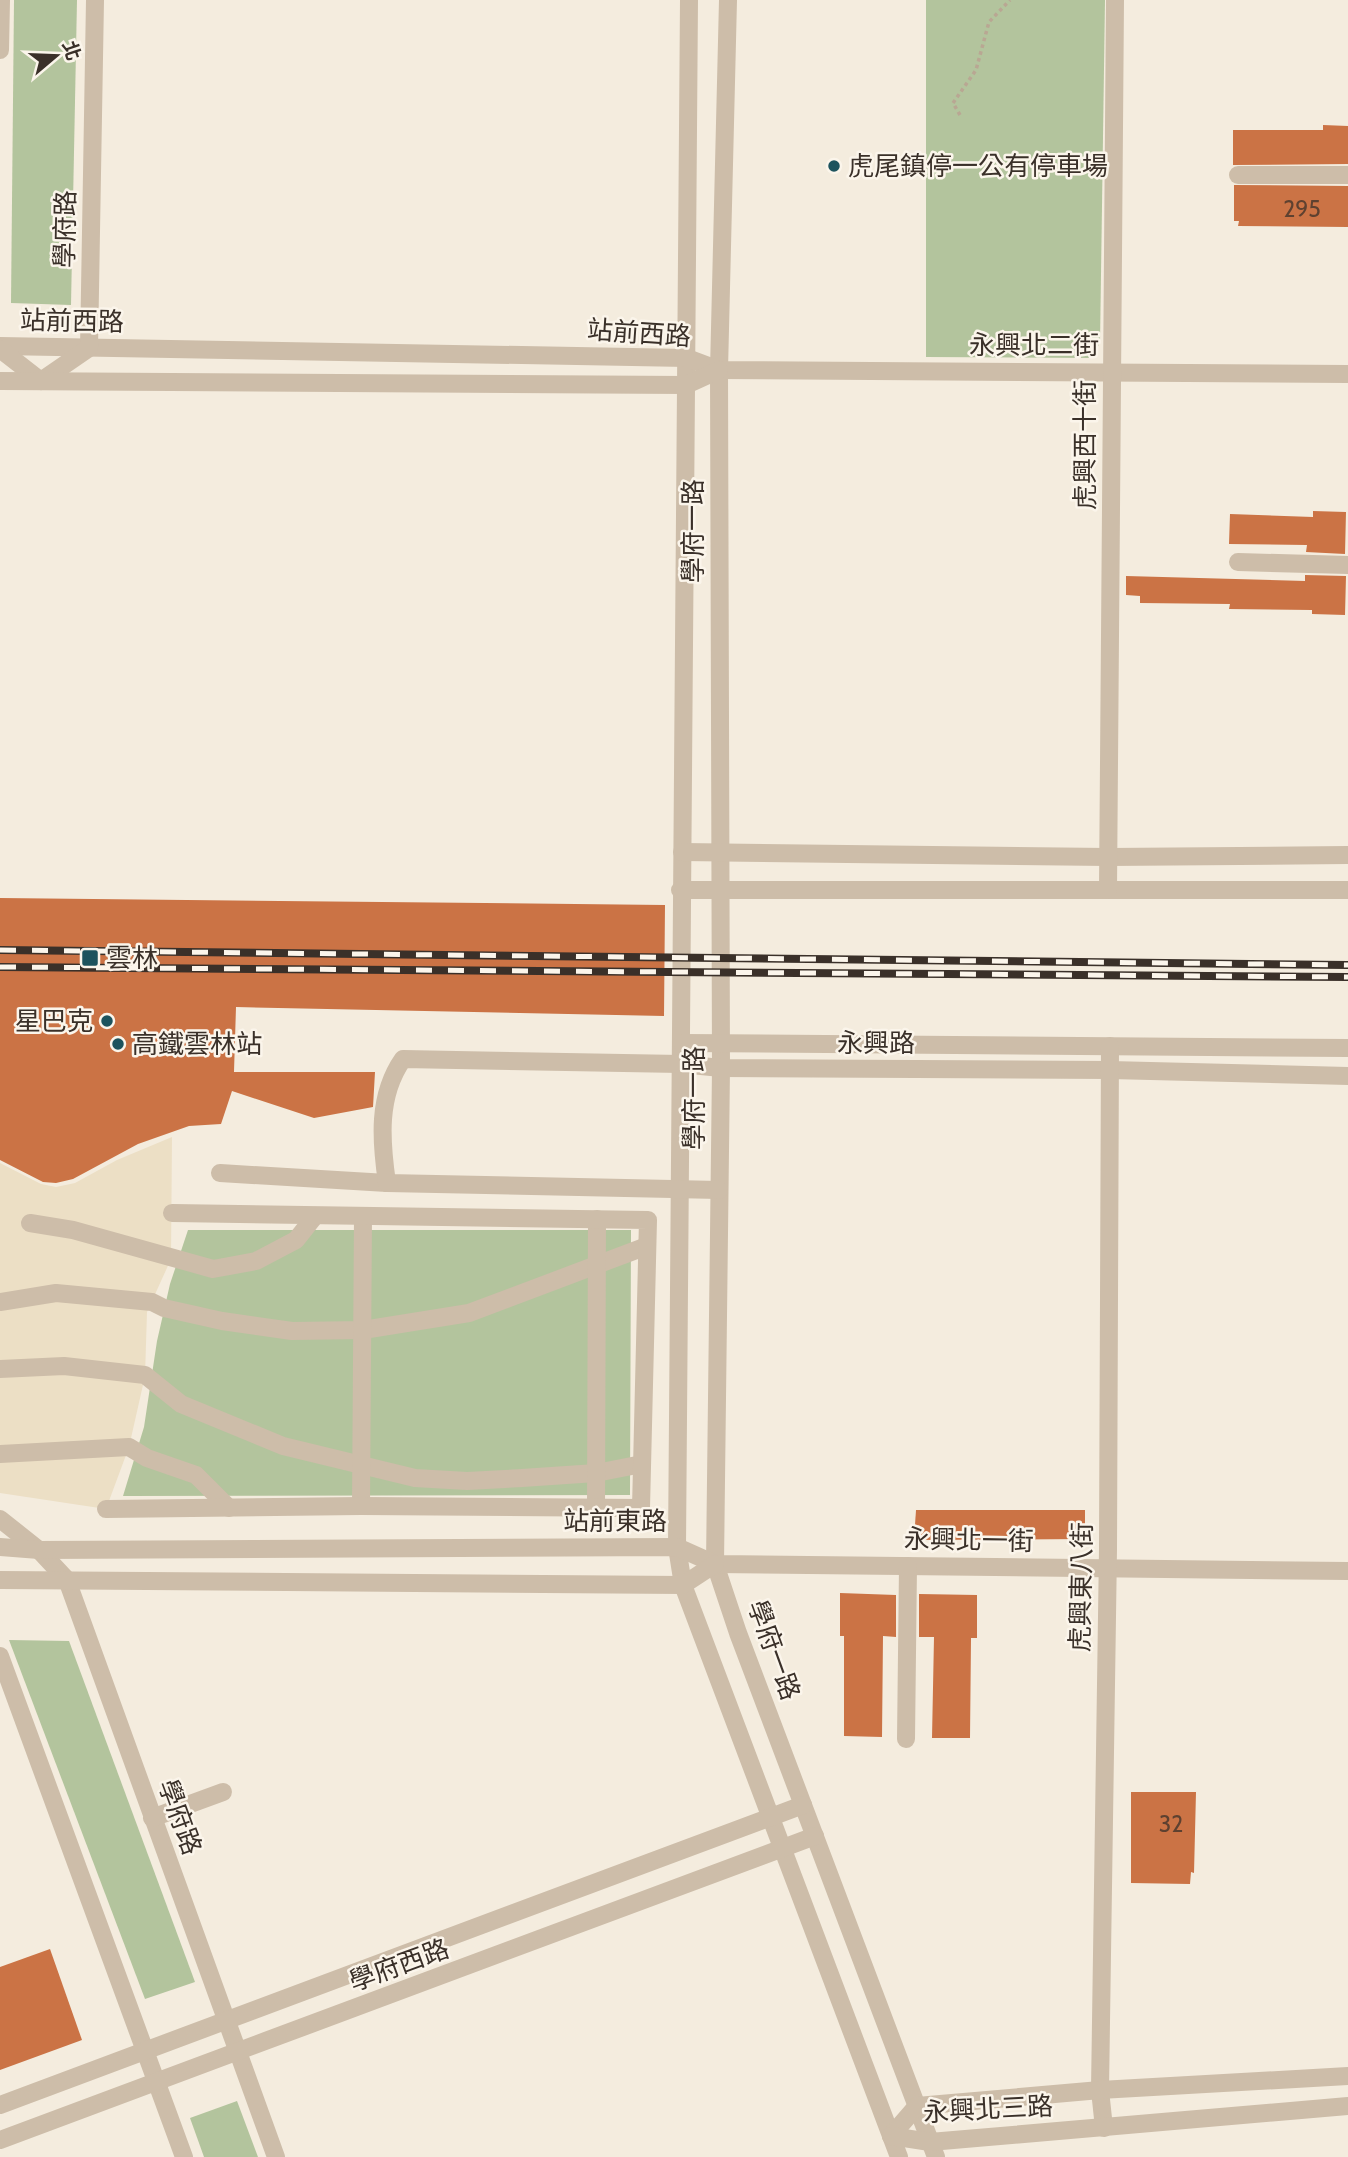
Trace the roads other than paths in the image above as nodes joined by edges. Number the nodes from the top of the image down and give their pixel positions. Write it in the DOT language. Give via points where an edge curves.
graph roads {
  1 [pos="1,0"];
  2 [pos="95,0"];
  3 [pos="689,0"];
  4 [pos="728,0"];
  5 [pos="1115,0"];
  6 [pos="0,50"];
  7 [pos="1238,175"];
  8 [pos="1348,176"];
  9 [pos="0,347"];
  10 [pos="89,348"];
  11 [pos="687,358"];
  12 [pos="719,370"];
  13 [pos="1112,371"];
  14 [pos="1348,374"];
  15 [pos="0,381"];
  16 [pos="41,381"];
  17 [pos="686,385"];
  18 [pos="1238,562"];
  19 [pos="1348,565"];
  20 [pos="682,852"];
  21 [pos="720,852"];
  22 [pos="1348,855"];
  23 [pos="1108,857"];
  24 [pos="680,890"];
  25 [pos="719,890"];
  26 [pos="1108,890"];
  27 [pos="1348,890"];
  28 [pos="682,1043"];
  29 [pos="721,1043"];
  30 [pos="1110,1046"];
  31 [pos="1348,1048"];
  32 [pos="681,1065"];
  33 [pos="721,1068"];
  34 [pos="1110,1070"];
  35 [pos="1348,1076"];
  36 [pos="220,1173"];
  37 [pos="387,1183"];
  38 [pos="681,1189"];
  39 [pos="719,1190"];
  40 [pos="172,1213"];
  41 [pos="315,1216"];
  42 [pos="363,1217"];
  43 [pos="597,1219"];
  44 [pos="30,1223"];
  45 [pos="647,1246"];
  46 [pos="597,1268"];
  47 [pos="0,1302"];
  48 [pos="363,1329"];
  49 [pos="0,1369"];
  50 [pos="0,1454"];
  51 [pos="642,1464"];
  52 [pos="362,1466"];
  53 [pos="596,1473"];
  54 [pos="361,1506"];
  55 [pos="229,1508"];
  56 [pos="596,1508"];
  57 [pos="106,1509"];
  58 [pos="0,1519"];
  59 [pos="0,1547"];
  60 [pos="677,1547"];
  61 [pos="39,1550"];
  62 [pos="715,1564"];
  63 [pos="908,1566"];
  64 [pos="1108,1568"];
  65 [pos="1348,1571"];
  66 [pos="0,1580"];
  67 [pos="67,1580"];
  68 [pos="683,1585"];
  69 [pos="0,1656"];
  70 [pos="906,1739"];
  71 [pos="223,1792"];
  72 [pos="803,1805"];
  73 [pos="152,1818"];
  74 [pos="769,1819"];
  75 [pos="815,1836"];
  76 [pos="782,1850"];
  77 [pos="225,2021"];
  78 [pos="145,2051"];
  79 [pos="238,2053"];
  80 [pos="1348,2076"];
  81 [pos="156,2081"];
  82 [pos="1100,2090"];
  83 [pos="0,2105"];
  84 [pos="918,2106"];
  85 [pos="1348,2106"];
  86 [pos="1104,2128"];
  87 [pos="891,2136"];
  88 [pos="0,2140"];
  89 [pos="933,2150"];
  90 [pos="184,2157"];
  91 [pos="276,2157"];
  92 [pos="899,2157"];
  1 -- 6 [label="street"];
  2 -- 10 [label="street, 學府路"];
  3 -- 11 [label="street, 學府一路"];
  4 -- 12 [label="street, 學府一路"];
  5 -- 13 [label="street, 虎興西十街"];
  7 -- 8 [label="street"];
  9 -- 10 [label="street, 站前西路"];
  9 -- 16 [label="street"];
  10 -- 11 [label="street, 站前西路"];
  10 -- 16 [label="street"];
  11 -- 12 [label="street, 站前西路"];
  11 -- 17 [label="street, 學府一路"];
  12 -- 13 [label="street, 永興北二街"];
  12 -- 17 [label="street, 站前西路"];
  12 -- 21 [label="street, 學府一路"];
  13 -- 14 [label="street, 永興北二街"];
  13 -- 23 [label="street, 虎興西十街"];
  15 -- 16 [label="street, 站前西路"];
  16 -- 17 [label="street, 站前西路"];
  17 -- 20 [label="street, 學府一路"];
  18 -- 19 [label="street"];
  20 -- 21 [label="street"];
  20 -- 24 [label="street, 學府一路"];
  21 -- 23 [label="street"];
  21 -- 25 [label="street, 學府一路"];
  22 -- 23 [label="street"];
  23 -- 26 [label="street, 虎興西十街"];
  24 -- 25 [label="street"];
  24 -- 28 [label="street, 學府一路"];
  25 -- 26 [label="street"];
  25 -- 29 [label="street, 學府一路"];
  26 -- 27 [label="street"];
  28 -- 29 [label="street, 永興路"];
  28 -- 32 [label="street, 學府一路"];
  29 -- 30 [label="street, 永興路"];
  29 -- 33 [label="street, 學府一路"];
  30 -- 31 [label="street, 永興路"];
  30 -- 34 [label="street, 虎興東八街"];
  32 -- 33 [label="street, 永興路"];
  32 -- 37 [label="street, 永興路" via="403,1059 392,1076 384,1108"];
  32 -- 38 [label="street, 學府一路"];
  33 -- 34 [label="street, 永興路"];
  33 -- 39 [label="street, 學府一路"];
  34 -- 35 [label="street, 永興路"];
  34 -- 64 [label="street, 虎興東八街"];
  36 -- 37 [label="street"];
  37 -- 38 [label="street"];
  38 -- 39 [label="street"];
  38 -- 60 [label="street, 學府一路"];
  39 -- 62 [label="street, 學府一路"];
  40 -- 41 [label="street"];
  41 -- 42 [label="street"];
  41 -- 44 [label="street" via="296,1240 256,1261 212,1269 73,1230"];
  42 -- 43 [label="street"];
  42 -- 48 [label="street"];
  43 -- 45 [label="street" via="648,1220"];
  43 -- 46 [label="street"];
  45 -- 46 [label="street"];
  45 -- 51 [label="street"];
  46 -- 48 [label="street" via="469,1313"];
  46 -- 53 [label="street"];
  47 -- 48 [label="street" via="56,1293 152,1302 222,1321 292,1331"];
  48 -- 52 [label="street"];
  49 -- 52 [label="street" via="64,1366 145,1376 181,1404 202,1413 283,1446"];
  50 -- 55 [label="street" via="129,1447 196,1475"];
  51 -- 53 [label="street"];
  51 -- 56 [label="street" via="641,1508"];
  52 -- 53 [label="street" via="415,1478 467,1481"];
  52 -- 54 [label="street"];
  53 -- 56 [label="street"];
  54 -- 55 [label="street"];
  54 -- 56 [label="street"];
  55 -- 57 [label="street"];
  58 -- 61 [label="street, 學府路"];
  59 -- 61 [label="street, 站前東路"];
  60 -- 61 [label="street, 站前東路"];
  60 -- 62 [label="street, 站前東路"];
  60 -- 68 [label="street, 學府一路"];
  61 -- 67 [label="street, 學府路"];
  62 -- 63 [label="street, 永興北一街"];
  62 -- 68 [label="street"];
  62 -- 72 [label="street, 學府一路"];
  63 -- 64 [label="street, 永興北一街"];
  63 -- 70 [label="street"];
  64 -- 65 [label="street, 永興北一街"];
  64 -- 82 [label="street, 虎興東八街"];
  66 -- 67 [label="street"];
  67 -- 68 [label="street"];
  67 -- 73 [label="street, 學府路"];
  68 -- 74 [label="street, 學府一路"];
  69 -- 78 [label="street"];
  71 -- 73 [label="street"];
  72 -- 74 [label="street, 學府西路"];
  72 -- 75 [label="street, 學府一路"];
  73 -- 77 [label="street, 學府路"];
  74 -- 76 [label="street, 學府一路"];
  74 -- 77 [label="street, 學府西路"];
  75 -- 76 [label="street, 學府西路"];
  75 -- 84 [label="street, 學府一路"];
  76 -- 79 [label="street, 學府西路"];
  76 -- 87 [label="street, 學府一路"];
  77 -- 78 [label="street, 學府西路"];
  77 -- 79 [label="street, 學府路"];
  78 -- 81 [label="street"];
  78 -- 83 [label="street, 學府西路"];
  79 -- 81 [label="street, 學府西路"];
  79 -- 91 [label="street, 學府路"];
  80 -- 82 [label="street, 永興北三路"];
  81 -- 88 [label="street, 學府西路"];
  81 -- 90 [label="street"];
  82 -- 84 [label="street, 永興北三路"];
  82 -- 86 [label="street, 虎興東八街"];
  84 -- 87 [label="street, 永興北三路"];
  84 -- 89 [label="street, 學府一路"];
  85 -- 86 [label="street, 永興北三路"];
  86 -- 89 [label="street, 永興北三路"];
  87 -- 89 [label="street, 永興北三路"];
  87 -- 92 [label="street, 學府一路"];
}
